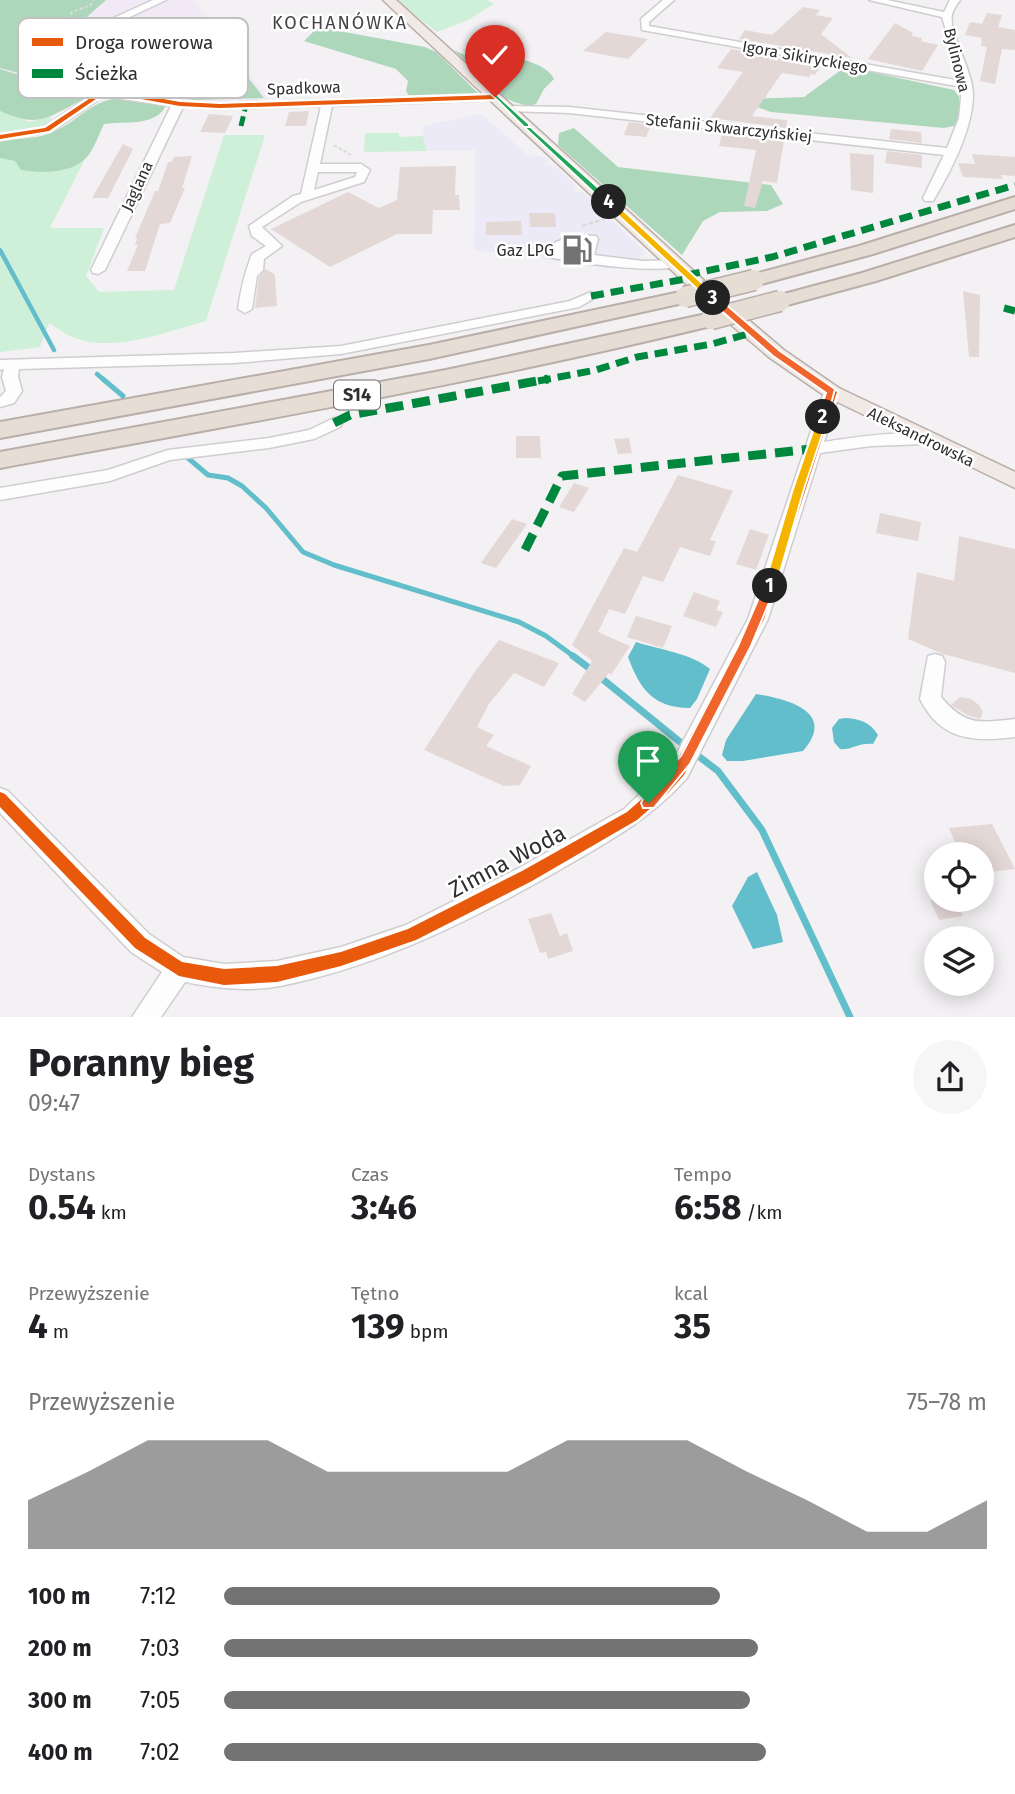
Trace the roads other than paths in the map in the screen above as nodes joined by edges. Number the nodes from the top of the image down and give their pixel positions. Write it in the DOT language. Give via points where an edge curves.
graph roads {
  1 [pos="161,0"];
  2 [pos="389,0"];
  3 [pos="669,0"];
  4 [pos="874,0"];
  5 [pos="955,0"];
  6 [pos="141,5"];
  7 [pos="947,15"];
  8 [pos="119,18"];
  9 [pos="967,85"];
  10 [pos="495,97"];
  11 [pos="97,98"];
  12 [pos="147,98"];
  13 [pos="327,103"];
  14 [pos="180,104"];
  15 [pos="509,110"];
  16 [pos="0,136"];
  17 [pos="949,152"];
  18 [pos="314,168"];
  19 [pos="307,195"];
  20 [pos="929,198"];
  21 [pos="1015,203"];
  22 [pos="1015,231"];
  23 [pos="587,258"];
  24 [pos="675,264"];
  25 [pos="98,270"];
  26 [pos="591,296"];
  27 [pos="245,309"];
  28 [pos="7,364"];
  29 [pos="6,387"];
  30 [pos="832,392"];
  31 [pos="0,402"];
  32 [pos="334,423"];
  33 [pos="0,430"];
  34 [pos="926,439"];
  35 [pos="812,449"];
  36 [pos="0,460"];
  37 [pos="1015,481"];
  38 [pos="0,494"];
  39 [pos="935,662"];
  40 [pos="1015,728"];
  41 [pos="0,798"];
  42 [pos="179,969"];
  43 [pos="145,1017"];
  1 -- 6 [label="street"];
  2 -- 10 [label="main road, Aleksandrowska"];
  3 -- 9 [label="street, Igora Sikiryckiego" via="644,21 645,28"];
  4 -- 7 [label="street"];
  5 -- 7 [label="street, Bylinowa"];
  6 -- 8 [label="street"];
  7 -- 9 [label="street, Bylinowa"];
  9 -- 17 [label="street, Bylinowa" via="963,122"];
  10 -- 13 [label="street, Spadkowa"];
  10 -- 15 [label="main road, Aleksandrowska"];
  11 -- 16 [label="street" via="40,132"];
  12 -- 14 [label="street, Spadkowa"];
  13 -- 14 [label="street, Spadkowa"];
  13 -- 18 [label="street"];
  14 -- 25 [label="street, Jaglana"];
  15 -- 17 [label="street, Stefanii Skwarczyńskiej" via="569,110"];
  15 -- 24 [label="main road, Aleksandrowska"];
  17 -- 20 [label="street, Bylinowa"];
  18 -- 19 [label="street"];
  18 -- 19 [label="street" via="365,170 360,179"];
  19 -- 27 [label="street" via="256,226 257,233 275,246 257,257"];
  21 -- 33 [label="highway, S14, bridge" via="866,250 685,297 283,381"];
  22 -- 36 [label="highway, S14, bridge" via="780,301 517,363"];
  23 -- 24 [label="street" via="651,266"];
  24 -- 30 [label="main road, Aleksandrowska" via="751,333"];
  26 -- 28 [label="street" via="574,304 341,350 234,358"];
  28 -- 29 [label="street" via="10,377"];
  29 -- 31 [label="street" via="14,391"];
  30 -- 34 [label="main road, Aleksandrowska"];
  30 -- 35 [label="street, Zimna Woda"];
  32 -- 38 [label="street" via="314,434 168,455 110,475"];
  34 -- 35 [label="street"];
  34 -- 37 [label="main road, Aleksandrowska"];
  35 -- 42 [label="street, Zimna Woda" via="779,561 745,646 678,771 632,817 423,929 341,959 277,974 224,977"];
  39 -- 40 [label="street" via="930,699 947,720 973,733"];
  41 -- 42 [label="street, Zimna Woda" via="139,943"];
  42 -- 43 [label="street"];
}
